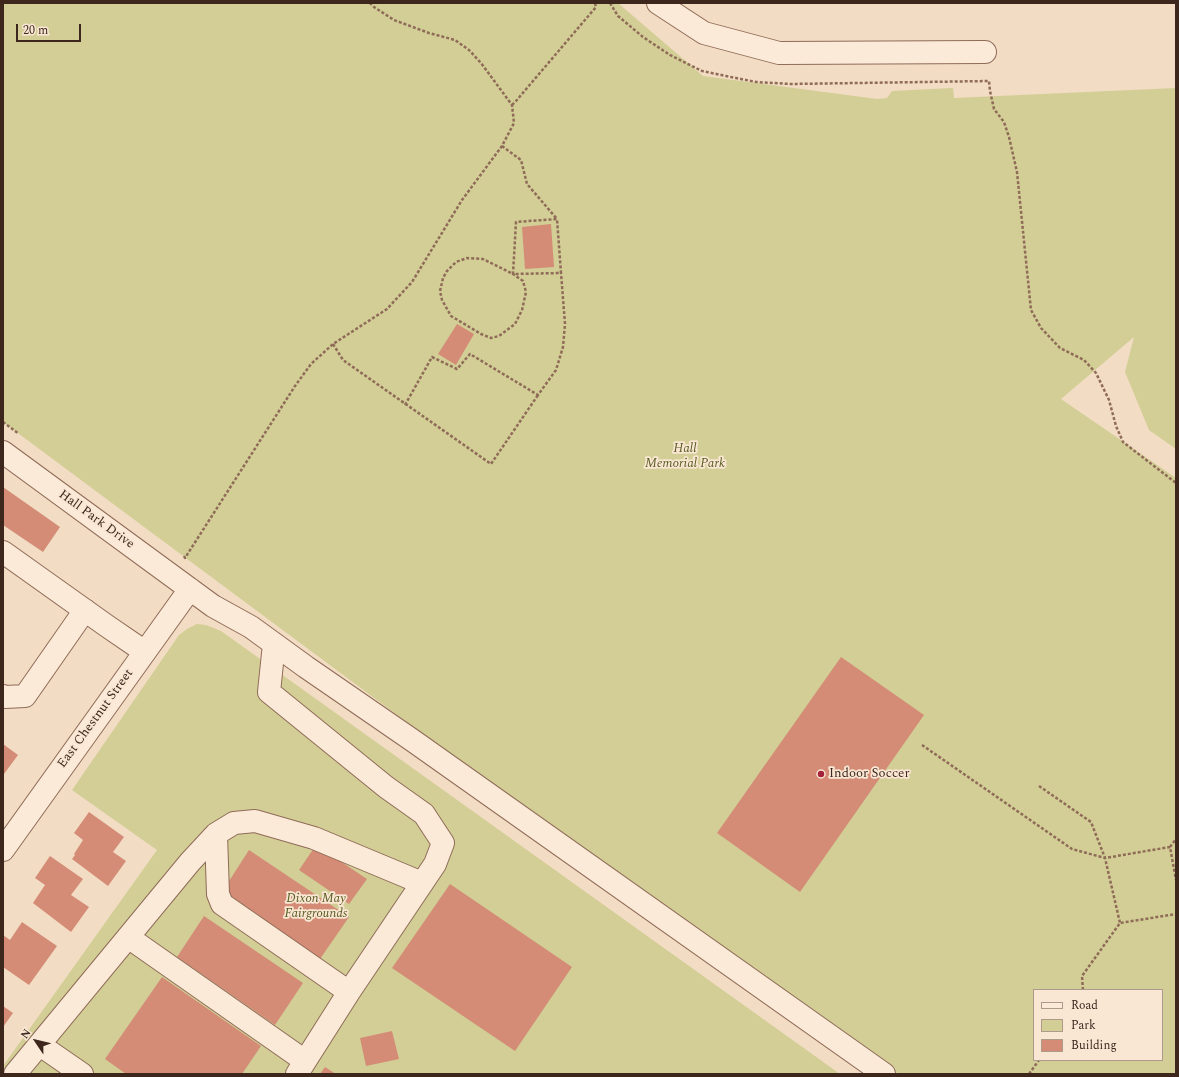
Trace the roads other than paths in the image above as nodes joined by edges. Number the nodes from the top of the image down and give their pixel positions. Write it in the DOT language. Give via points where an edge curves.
graph roads {
  1 [pos="658,3"];
  2 [pos="985,52"];
  3 [pos="3,452"];
  4 [pos="3,552"];
  5 [pos="190,589"];
  6 [pos="85,610"];
  7 [pos="274,644"];
  8 [pos="145,652"];
  9 [pos="3,696"];
  10 [pos="216,834"];
  11 [pos="3,850"];
  12 [pos="422,883"];
  13 [pos="128,936"];
  14 [pos="349,992"];
  15 [pos="40,1045"];
  16 [pos="301,1068"];
  17 [pos="15,1074"];
  18 [pos="82,1074"];
  19 [pos="884,1074"];
  1 -- 2 [label="street" via="704,33 780,53"];
  3 -- 5 [label="street, Hall Park Drive"];
  4 -- 6 [label="street"];
  5 -- 7 [label="street, Hall Park Drive"];
  5 -- 8 [label="street, East Chestnut Street"];
  6 -- 8 [label="street"];
  6 -- 9 [label="street" via="25,696"];
  7 -- 12 [label="street" via="269,692 386,787 424,814 443,843 435,864"];
  7 -- 19 [label="street, Hall Park Drive"];
  8 -- 11 [label="street, East Chestnut Street"];
  10 -- 12 [label="street" via="234,823 254,821 314,838"];
  10 -- 13 [label="street"];
  10 -- 14 [label="street" via="218,894 222,904"];
  12 -- 14 [label="street"];
  13 -- 15 [label="street"];
  13 -- 16 [label="street"];
  14 -- 16 [label="street"];
  15 -- 17 [label="street"];
  15 -- 18 [label="street"];
}
